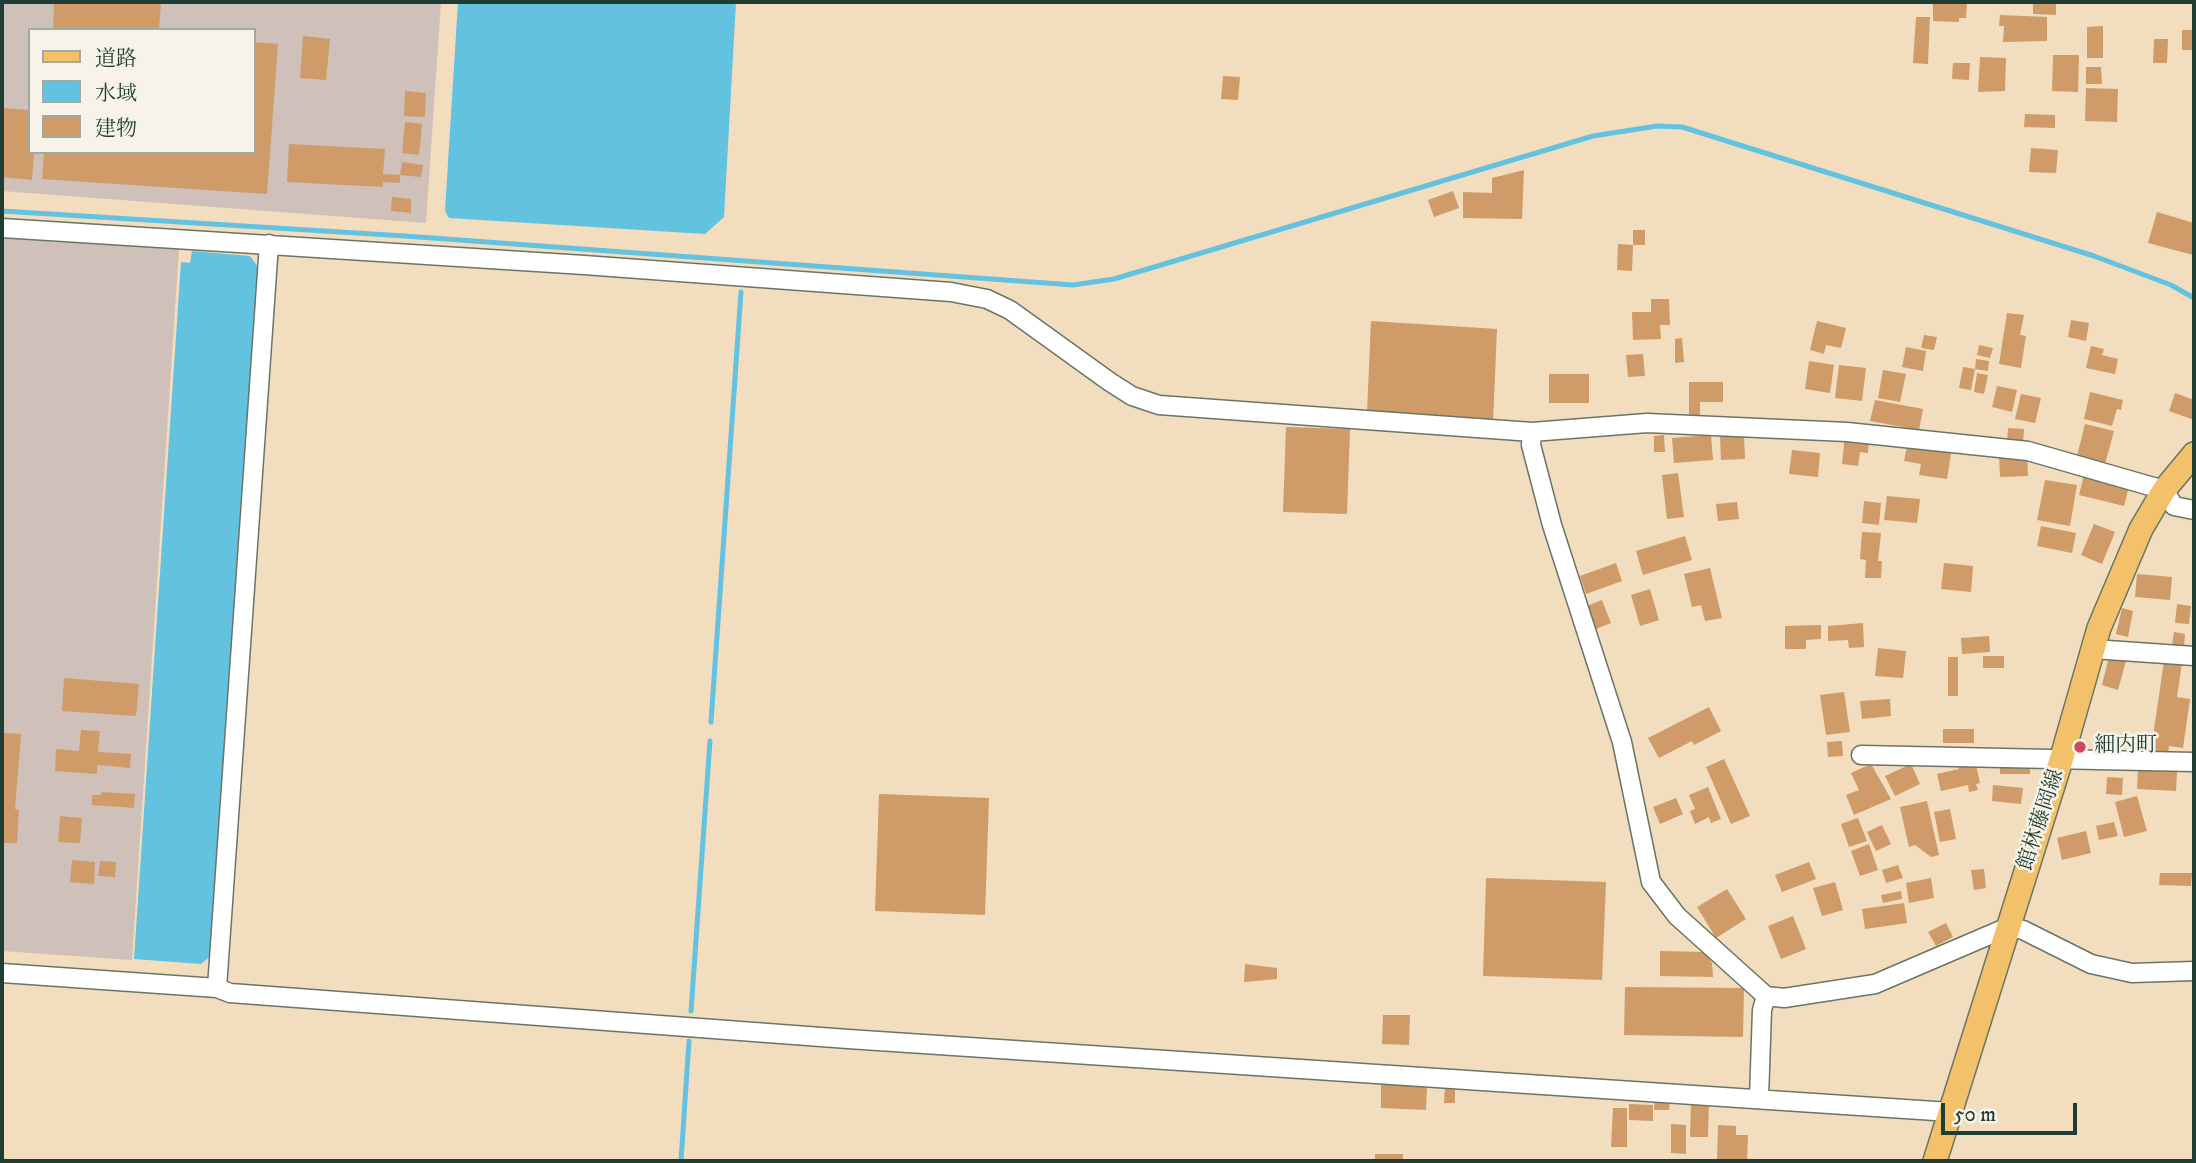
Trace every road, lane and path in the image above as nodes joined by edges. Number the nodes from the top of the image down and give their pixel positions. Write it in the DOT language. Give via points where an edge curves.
graph roads {
  1 [pos="2,228"];
  2 [pos="269,244"];
  3 [pos="1532,432"];
  4 [pos="2194,454"];
  5 [pos="2164,490"];
  6 [pos="2194,510"];
  7 [pos="2093,649"];
  8 [pos="2194,656"];
  9 [pos="1861,755"];
  10 [pos="2062,757"];
  11 [pos="2194,762"];
  12 [pos="2008,927"];
  13 [pos="2194,971"];
  14 [pos="2,973"];
  15 [pos="217,988"];
  16 [pos="1766,996"];
  17 [pos="1759,1098"];
  18 [pos="1950,1112"];
  19 [pos="1936,1161"];
  1 -- 2 [label="street"];
  2 -- 3 [label="street" via="971,295 1010,310 1110,382 1159,405"];
  2 -- 15 [label="street"];
  3 -- 5 [label="street" via="1647,423 1847,432 2028,451"];
  3 -- 16 [label="street" via="1531,445 1552,525 1622,742 1651,882 1677,916"];
  4 -- 5 [label="main road, 館林藤岡線"];
  5 -- 6 [label="street" via="2174,506"];
  5 -- 7 [label="main road, 館林藤岡線" via="2120,575"];
  7 -- 8 [label="street"];
  7 -- 10 [label="main road, 館林藤岡線"];
  9 -- 10 [label="street"];
  10 -- 11 [label="street"];
  10 -- 12 [label="main road, 館林藤岡線"];
  12 -- 13 [label="street" via="2091,964 2132,973"];
  12 -- 16 [label="street" via="1875,984 1784,998"];
  12 -- 18 [label="main road, 館林藤岡線"];
  14 -- 15 [label="street"];
  15 -- 17 [label="street" via="230,993 848,1039"];
  16 -- 17 [label="street"];
  17 -- 18 [label="street"];
  18 -- 19 [label="main road, 館林藤岡線"];
}
